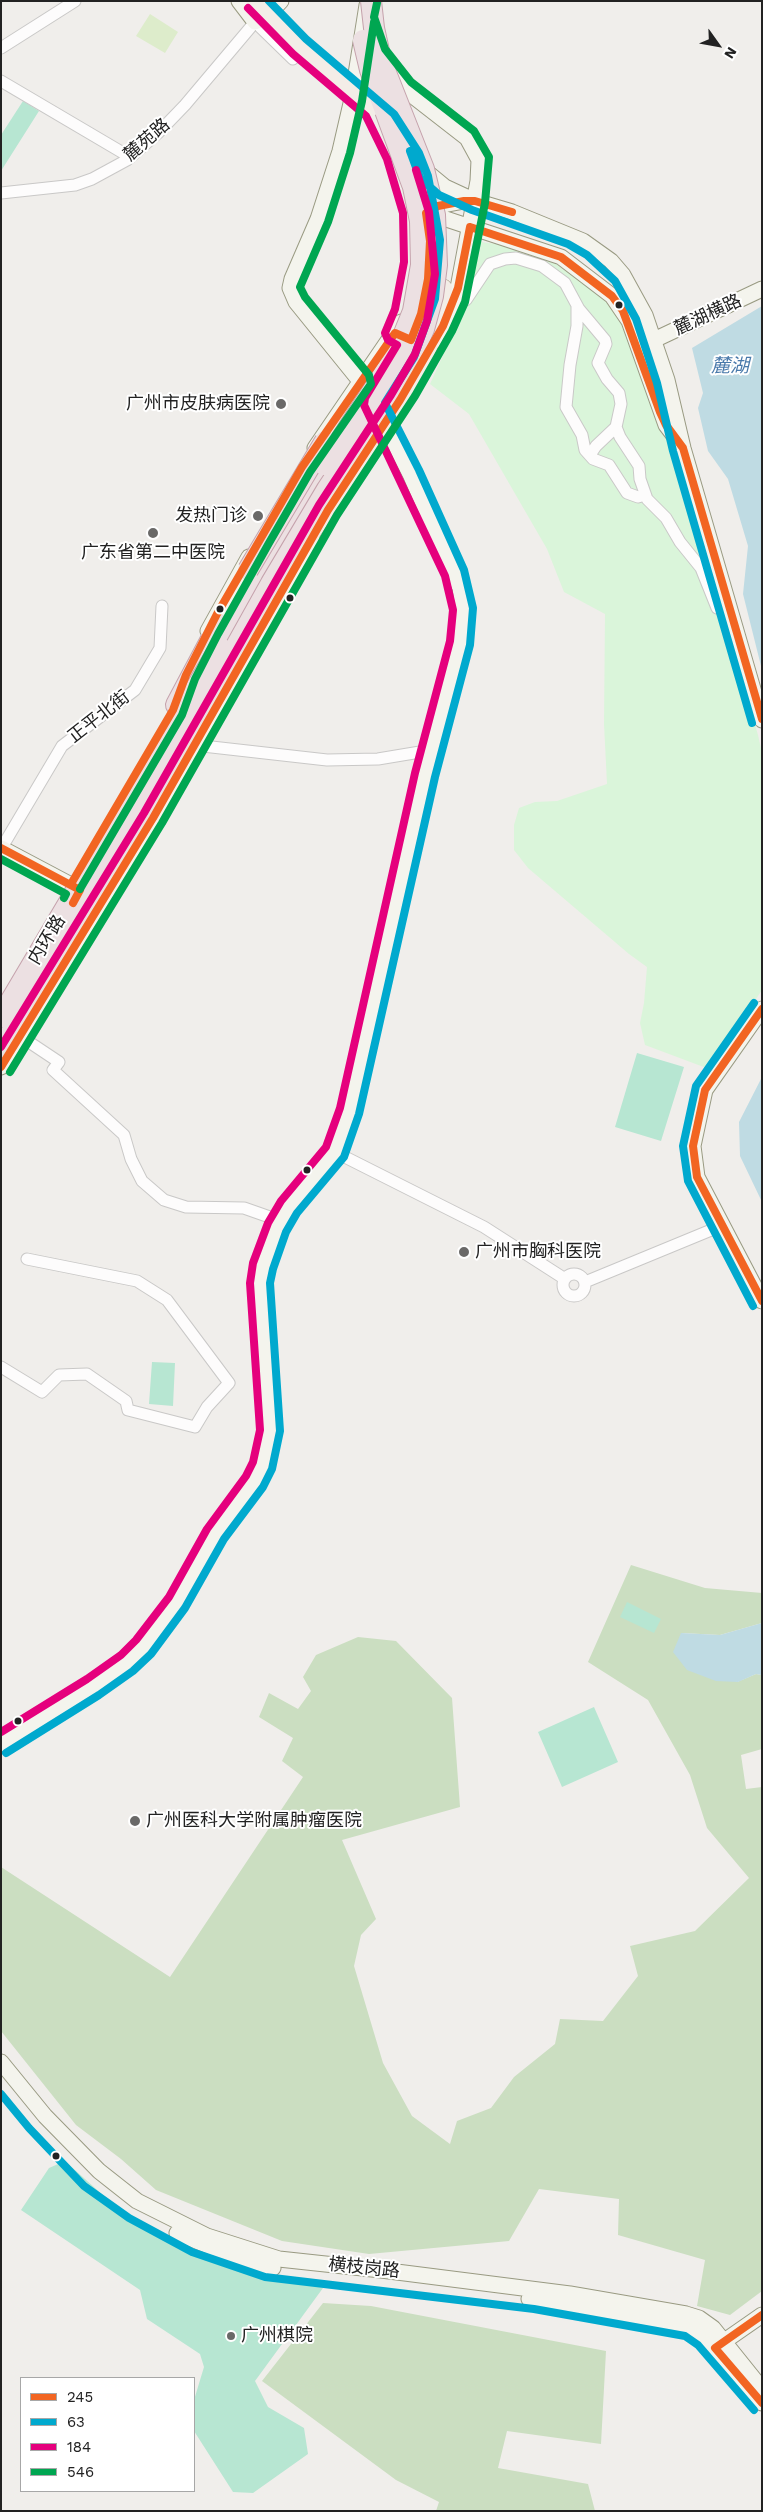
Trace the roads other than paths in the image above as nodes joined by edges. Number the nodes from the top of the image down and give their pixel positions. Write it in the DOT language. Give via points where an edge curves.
graph roads {
  1 [pos="75,1"];
  2 [pos="239,1"];
  3 [pos="255,1"];
  4 [pos="269,1"];
  5 [pos="281,1"];
  6 [pos="367,1"];
  7 [pos="365,7"];
  8 [pos="255,22"];
  9 [pos="1,48"];
  10 [pos="293,59"];
  11 [pos="381,60"];
  12 [pos="1,81"];
  13 [pos="355,86"];
  14 [pos="404,89"];
  15 [pos="374,105"];
  16 [pos="130,157"];
  17 [pos="428,173"];
  18 [pos="478,181"];
  19 [pos="454,191"];
  20 [pos="1,193"];
  21 [pos="475,201"];
  22 [pos="429,212"];
  23 [pos="470,227"];
  24 [pos="418,287"];
  25 [pos="762,289"];
  26 [pos="466,300"];
  27 [pos="577,306"];
  28 [pos="395,333"];
  29 [pos="411,340"];
  30 [pos="654,340"];
  31 [pos="378,358"];
  32 [pos="424,358"];
  33 [pos="346,364"];
  34 [pos="361,382"];
  35 [pos="374,403"];
  36 [pos="385,423"];
  37 [pos="616,427"];
  38 [pos="683,448"];
  39 [pos="590,455"];
  40 [pos="645,495"];
  41 [pos="328,510"];
  42 [pos="162,606"];
  43 [pos="717,608"];
  44 [pos="173,710"];
  45 [pos="762,720"];
  46 [pos="194,745"];
  47 [pos="169,750"];
  48 [pos="432,750"];
  49 [pos="177,776"];
  50 [pos="1,849"];
  51 [pos="81,890"];
  52 [pos="1,1001"];
  53 [pos="762,1009"];
  54 [pos="1,1016"];
  55 [pos="1,1021"];
  56 [pos="20,1036"];
  57 [pos="1,1044"];
  58 [pos="1,1049"];
  59 [pos="1,1067"];
  60 [pos="335,1152"];
  61 [pos="281,1222"];
  62 [pos="721,1226"];
  63 [pos="27,1259"];
  64 [pos="565,1280"];
  65 [pos="585,1282"];
  66 [pos="762,1300"];
  67 [pos="1,1367"];
  68 [pos="1,1744"];
  69 [pos="1,2062"];
  70 [pos="1,2078"];
  71 [pos="762,2315"];
  72 [pos="719,2344"];
  73 [pos="762,2389"];
  74 [pos="762,2403"];
  1 -- 9 [label="street"];
  2 -- 8 [label="main road"];
  3 -- 15 [label="main road, bridge" via="299,46"];
  4 -- 15 [label="main road"];
  5 -- 8 [label="main road" via="264,19"];
  6 -- 7 [label="main road"];
  7 -- 11 [label="highway, 内环路, bridge" via="374,28"];
  7 -- 13 [label="main road"];
  7 -- 24 [label="highway, 内环路, bridge" via="359,25 370,70 416,199 421,243"];
  8 -- 10 [label="street"];
  8 -- 16 [label="street, 麓苑路" via="185,105"];
  11 -- 14 [label="main road"];
  11 -- 58 [label="highway, 内环路, bridge" via="422,163 435,215 436,280 419,344 404,373 327,489 271,583 160,782"];
  12 -- 16 [label="street"];
  13 -- 14 [label="main road" via="368,80"];
  13 -- 33 [label="main road" via="327,193 290,288 296,302"];
  14 -- 18 [label="main road" via="467,138 479,160"];
  15 -- 17 [label="main road" via="409,133"];
  15 -- 22 [label="main road" via="393,128 410,157"];
  16 -- 20 [label="street, 麓苑路" via="75,185"];
  17 -- 19 [label="main road"];
  17 -- 22 [label="main road"];
  18 -- 19 [label="main road" via="471,189"];
  18 -- 21 [label="main road"];
  19 -- 21 [label="main road"];
  21 -- 22 [label="main road"];
  21 -- 23 [label="main road"];
  21 -- 30 [label="main road" via="560,230 593,247 623,275 636,296"];
  22 -- 23 [label="main road"];
  22 -- 28 [label="main road" via="414,254 405,312"];
  22 -- 29 [label="main road" via="428,279 421,314"];
  22 -- 32 [label="main road" via="444,255 443,293"];
  23 -- 32 [label="main road" via="455,299"];
  23 -- 38 [label="main road" via="561,257 612,296 629,322 666,425"];
  24 -- 44 [label="highway, bridge" via="400,329 320,449 248,570"];
  24 -- 54 [label="highway, 内环路, bridge" via="405,335 388,369 291,519 152,763"];
  25 -- 30 [label="main road, 麓湖横路"];
  26 -- 27 [label="street" via="490,264 516,258 542,266 565,282"];
  27 -- 37 [label="street" via="605,340 598,363 618,393 621,404"];
  27 -- 39 [label="street" via="566,407"];
  28 -- 29 [label="street"];
  28 -- 31 [label="main road"];
  29 -- 35 [label="main road"];
  30 -- 38 [label="main road"];
  31 -- 33 [label="main road" via="361,365"];
  31 -- 34 [label="main road"];
  32 -- 36 [label="main road"];
  33 -- 34 [label="main road"];
  34 -- 35 [label="main road"];
  34 -- 44 [label="main road" via="297,475 233,585 186,675"];
  35 -- 36 [label="main road"];
  35 -- 47 [label="main road" via="285,537"];
  36 -- 41 [label="main road"];
  36 -- 48 [label="main road" via="435,526 462,597 460,643"];
  37 -- 39 [label="street"];
  37 -- 40 [label="street" via="639,466"];
  38 -- 45 [label="main road"];
  39 -- 40 [label="street" via="614,470 628,493 638,497"];
  40 -- 43 [label="street" via="666,518 701,568"];
  41 -- 46 [label="main road"];
  41 -- 47 [label="main road"];
  42 -- 50 [label="street, 正平北街" via="160,648 135,690 62,746"];
  44 -- 47 [label="main road"];
  44 -- 51 [label="main road"];
  46 -- 48 [label="street" via="327,760 378,759"];
  46 -- 49 [label="main road"];
  47 -- 49 [label="main road"];
  47 -- 51 [label="main road"];
  48 -- 60 [label="main road" via="356,1086"];
  49 -- 56 [label="main road"];
  50 -- 51 [label="main road"];
  51 -- 52 [label="main road"];
  51 -- 55 [label="main road"];
  51 -- 57 [label="main road"];
  53 -- 62 [label="main road" via="705,1090 693,1146 697,1177"];
  56 -- 59 [label="main road"];
  56 -- 61 [label="street" via="58,1062 53,1070 124,1135 142,1181 164,1200 186,1207 244,1208"];
  60 -- 61 [label="main road" via="289,1207"];
  60 -- 64 [label="street" via="484,1227"];
  61 -- 68 [label="main road" via="269,1248 260,1282 270,1431 263,1465 255,1481 216,1534 177,1602 144,1647 93,1687"];
  62 -- 65 [label="street"];
  62 -- 66 [label="main road"];
  63 -- 67 [label="street" via="137,1281 167,1300 229,1383 195,1427 128,1410 126,1401 87,1374 59,1375 42,1392"];
  64 -- 65 [label="street" via="570,1275 577,1275"];
  64 -- 65 [label="street" via="564,1290 573,1296 582,1293"];
  69 -- 72 [label="main road, 横枝岗路" via="64,2136 118,2187 160,2214 227,2244 279,2259 570,2294 686,2314 706,2322"];
  70 -- 72 [label="main road, 横枝岗路" via="57,2144 104,2189 161,2225 226,2254 274,2268 535,2299 676,2324 697,2331"];
  71 -- 72 [label="main road"];
  72 -- 73 [label="main road, 横枝岗路"];
  72 -- 74 [label="main road, 横枝岗路"];
}
